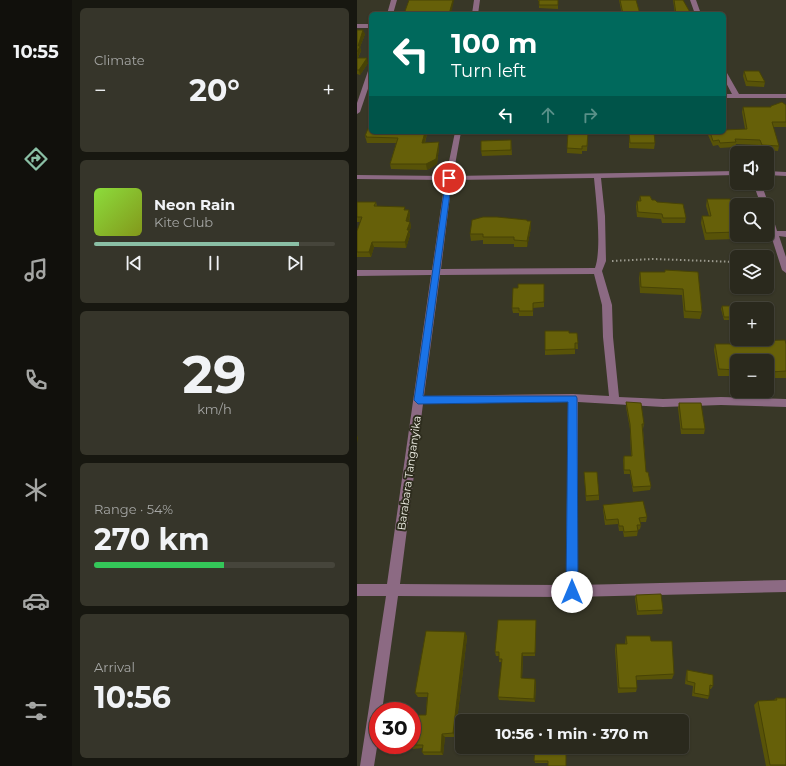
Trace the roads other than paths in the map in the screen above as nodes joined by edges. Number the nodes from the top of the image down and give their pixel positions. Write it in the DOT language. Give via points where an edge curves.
graph roads {
  1 [pos="394,0"];
  2 [pos="477,0"];
  3 [pos="693,0"];
  4 [pos="391,12"];
  5 [pos="475,12"];
  6 [pos="697,12"];
  7 [pos="357,26"];
  8 [pos="369,26"];
  9 [pos="369,77"];
  10 [pos="726,77"];
  11 [pos="726,96"];
  12 [pos="736,96"];
  13 [pos="786,96"];
  14 [pos="357,110"];
  15 [pos="458,134"];
  16 [pos="730,173"];
  17 [pos="774,173"];
  18 [pos="786,174"];
  19 [pos="597,175"];
  20 [pos="357,177"];
  21 [pos="449,178"];
  22 [pos="775,233"];
  23 [pos="786,234"];
  24 [pos="786,270"];
  25 [pos="598,271"];
  26 [pos="357,273"];
  27 [pos="436,274"];
  28 [pos="573,398"];
  29 [pos="418,400"];
  30 [pos="614,400"];
  31 [pos="786,403"];
  32 [pos="786,586"];
  33 [pos="393,589"];
  34 [pos="357,590"];
  35 [pos="572,592"];
  36 [pos="367,766"];
  1 -- 4 [label="street"];
  2 -- 5 [label="street"];
  3 -- 6 [label="street"];
  7 -- 8 [label="street"];
  9 -- 14 [label="street"];
  10 -- 12 [label="street"];
  11 -- 12 [label="street"];
  12 -- 13 [label="street"];
  15 -- 21 [label="street, Barabara Tanganyika"];
  16 -- 19 [label="street"];
  17 -- 18 [label="street"];
  19 -- 21 [label="street"];
  19 -- 25 [label="street" via="602,261"];
  20 -- 21 [label="street"];
  21 -- 27 [label="street, Barabara Tanganyika"];
  22 -- 23 [label="street"];
  22 -- 24 [label="street"];
  25 -- 27 [label="street"];
  25 -- 30 [label="street" via="607,305"];
  26 -- 27 [label="street"];
  27 -- 29 [label="street, Barabara Tanganyika"];
  28 -- 29 [label="street"];
  28 -- 30 [label="street"];
  28 -- 35 [label="street"];
  29 -- 33 [label="street, Barabara Tanganyika"];
  30 -- 31 [label="street" via="663,403"];
  32 -- 35 [label="street"];
  33 -- 34 [label="street"];
  33 -- 35 [label="street"];
  33 -- 36 [label="street, Barabara Tanganyika"];
}
